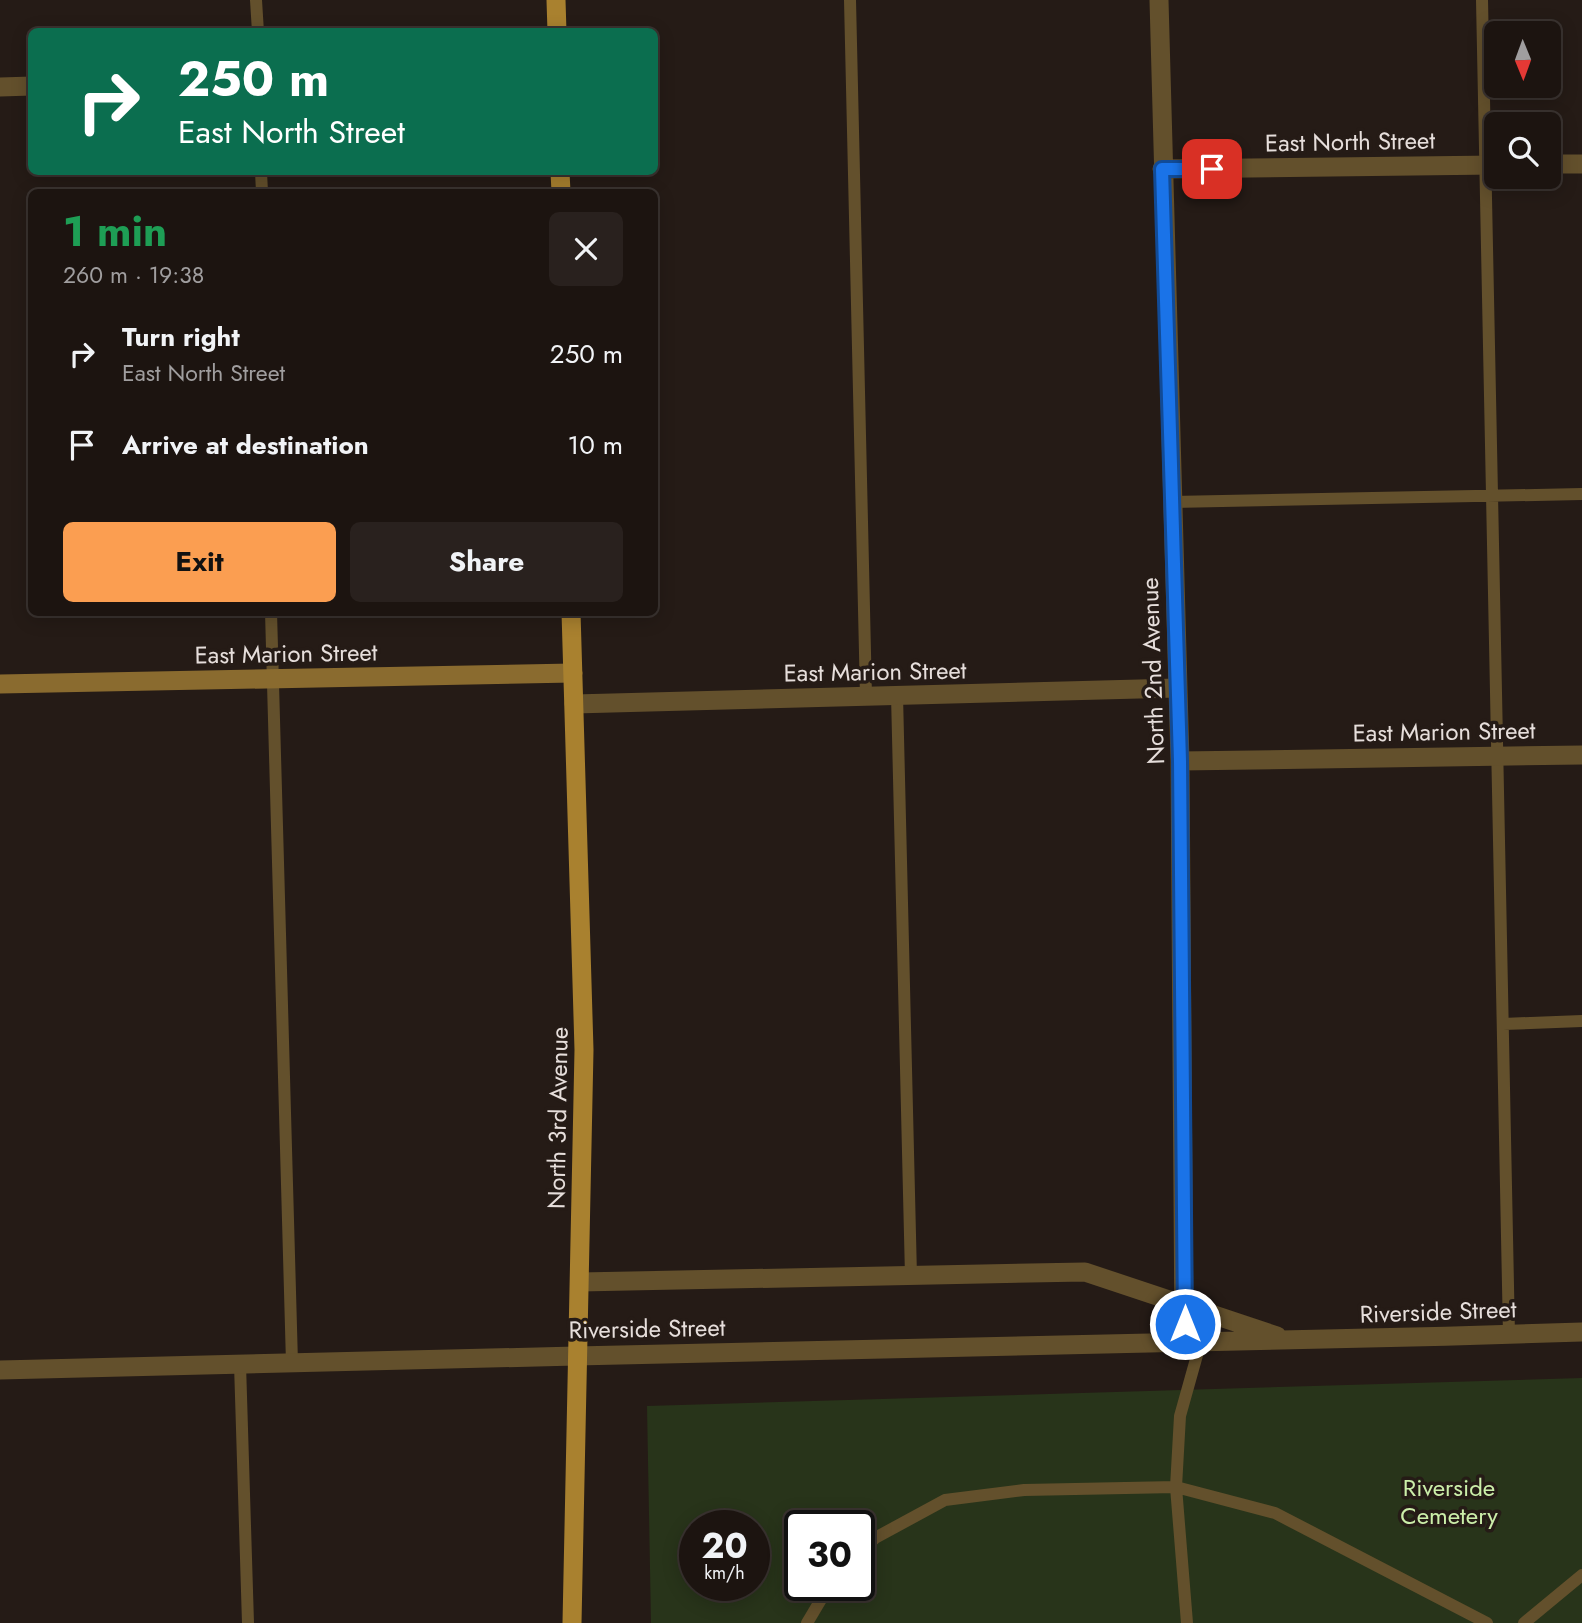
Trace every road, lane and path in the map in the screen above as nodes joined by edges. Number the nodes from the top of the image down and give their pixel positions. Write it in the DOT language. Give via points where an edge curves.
graph roads {
  1 [pos="256,0"];
  2 [pos="556,0"];
  3 [pos="850,0"];
  4 [pos="1159,0"];
  5 [pos="1482,0"];
  6 [pos="258,28"];
  7 [pos="557,28"];
  8 [pos="28,86"];
  9 [pos="0,87"];
  10 [pos="1487,112"];
  11 [pos="1561,164"];
  12 [pos="1582,164"];
  13 [pos="1484,165"];
  14 [pos="1162,169"];
  15 [pos="1490,189"];
  16 [pos="1582,494"];
  17 [pos="1492,496"];
  18 [pos="1172,502"];
  19 [pos="271,616"];
  20 [pos="571,616"];
  21 [pos="573,673"];
  22 [pos="273,679"];
  23 [pos="0,684"];
  24 [pos="1177,688"];
  25 [pos="897,695"];
  26 [pos="866,696"];
  27 [pos="574,704"];
  28 [pos="1582,755"];
  29 [pos="1497,756"];
  30 [pos="1180,761"];
  31 [pos="1582,1021"];
  32 [pos="1503,1024"];
  33 [pos="911,1276"];
  34 [pos="580,1282"];
  35 [pos="1185,1306"];
  36 [pos="1582,1332"];
  37 [pos="1509,1335"];
  38 [pos="1193,1341"];
  39 [pos="1295,1342"];
  40 [pos="576,1356"];
  41 [pos="292,1363"];
  42 [pos="240,1364"];
  43 [pos="0,1370"];
  44 [pos="1177,1487"];
  45 [pos="875,1538"];
  46 [pos="1582,1575"];
  47 [pos="820,1601"];
  48 [pos="248,1623"];
  49 [pos="572,1623"];
  50 [pos="807,1623"];
  51 [pos="1187,1623"];
  52 [pos="1487,1623"];
  53 [pos="1524,1623"];
  1 -- 6 [label="lane"];
  2 -- 7 [label="main road"];
  3 -- 26 [label="lane"];
  4 -- 14 [label="street, North 2nd Avenue"];
  5 -- 10 [label="lane"];
  8 -- 9 [label="street"];
  11 -- 12 [label="street"];
  13 -- 14 [label="street, East North Street"];
  14 -- 18 [label="street, North 2nd Avenue"];
  15 -- 17 [label="lane"];
  16 -- 17 [label="lane"];
  17 -- 18 [label="lane"];
  17 -- 29 [label="lane"];
  18 -- 24 [label="street, North 2nd Avenue"];
  19 -- 22 [label="lane"];
  20 -- 21 [label="main road, North 3rd Avenue"];
  21 -- 22 [label="main road, East Marion Street"];
  21 -- 27 [label="main road, North 3rd Avenue"];
  22 -- 23 [label="main road, East Marion Street"];
  22 -- 41 [label="lane"];
  24 -- 25 [label="street, East Marion Street"];
  24 -- 30 [label="street, North 2nd Avenue"];
  25 -- 26 [label="street, East Marion Street"];
  25 -- 33 [label="lane"];
  26 -- 27 [label="street, East Marion Street"];
  27 -- 34 [label="main road, North 3rd Avenue" via="584,1050"];
  28 -- 29 [label="street, East Marion Street"];
  29 -- 30 [label="street, East Marion Street"];
  29 -- 32 [label="lane"];
  30 -- 35 [label="street, North 2nd Avenue"];
  31 -- 32 [label="lane"];
  32 -- 37 [label="lane"];
  33 -- 34 [label="street, Riverside Street"];
  33 -- 35 [label="street, Riverside Street" via="1085,1272"];
  34 -- 40 [label="main road, North 3rd Avenue"];
  35 -- 38 [label="street, North 2nd Avenue"];
  35 -- 39 [label="street, Riverside Street"];
  36 -- 37 [label="street, Riverside Street"];
  37 -- 39 [label="street, Riverside Street"];
  38 -- 39 [label="street, Riverside Street"];
  38 -- 40 [label="street, Riverside Street"];
  38 -- 44 [label="lane" via="1180,1416"];
  40 -- 41 [label="street, Riverside Street"];
  40 -- 49 [label="main road, North 3rd Avenue"];
  41 -- 42 [label="street, Riverside Street"];
  42 -- 43 [label="street, Riverside Street"];
  42 -- 48 [label="lane"];
  44 -- 45 [label="lane" via="1024,1490 945,1500"];
  44 -- 51 [label="lane"];
  44 -- 52 [label="lane" via="1275,1513"];
  46 -- 53 [label="lane"];
  47 -- 50 [label="lane"];
}
